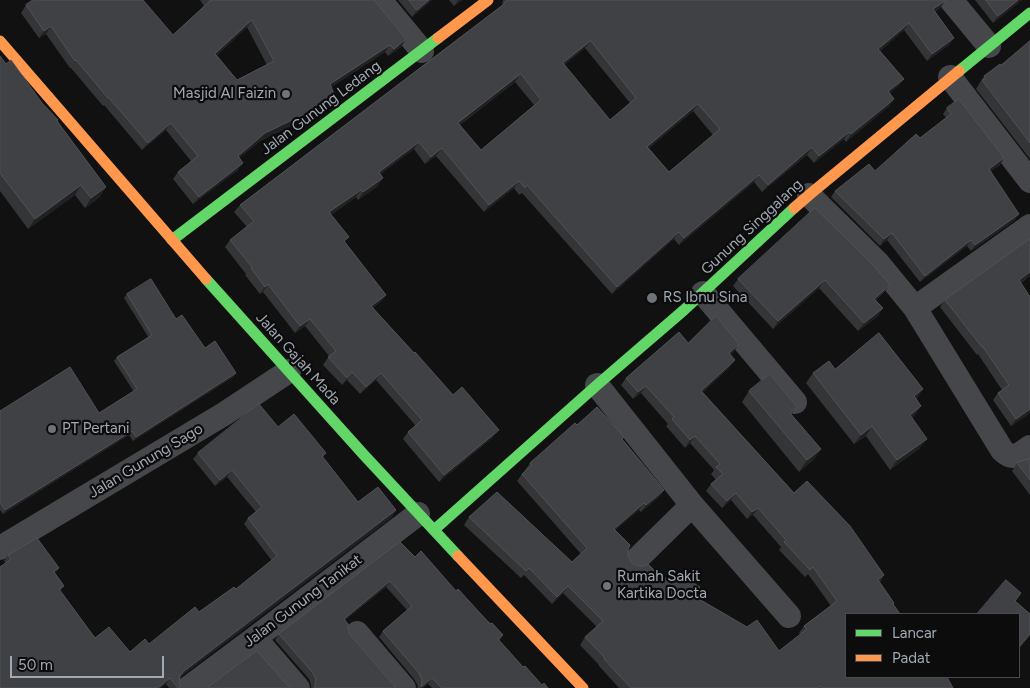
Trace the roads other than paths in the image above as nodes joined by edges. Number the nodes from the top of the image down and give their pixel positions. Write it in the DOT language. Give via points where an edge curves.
graph roads {
  1 [pos="380,0"];
  2 [pos="488,0"];
  3 [pos="951,0"];
  4 [pos="1030,13"];
  5 [pos="0,41"];
  6 [pos="989,46"];
  7 [pos="422,51"];
  8 [pos="950,78"];
  9 [pos="1030,181"];
  10 [pos="809,195"];
  11 [pos="1030,226"];
  12 [pos="172,240"];
  13 [pos="703,293"];
  14 [pos="915,308"];
  15 [pos="290,371"];
  16 [pos="597,385"];
  17 [pos="795,402"];
  18 [pos="1030,447"];
  19 [pos="692,505"];
  20 [pos="426,522"];
  21 [pos="0,548"];
  22 [pos="636,560"];
  23 [pos="788,616"];
  24 [pos="357,633"];
  25 [pos="256,638"];
  26 [pos="192,687"];
  27 [pos="298,688"];
  28 [pos="404,688"];
  29 [pos="583,688"];
  1 -- 7 [label="street"];
  2 -- 7 [label="street, Jalan Gunung Ledang"];
  3 -- 6 [label="street"];
  4 -- 6 [label="street, Gunung Singgalang"];
  5 -- 12 [label="street, Jalan Gajah Mada"];
  6 -- 8 [label="street, Gunung Singgalang"];
  7 -- 12 [label="street, Jalan Gunung Ledang"];
  8 -- 9 [label="street"];
  8 -- 10 [label="street, Gunung Singgalang"];
  10 -- 13 [label="street, Gunung Singgalang"];
  10 -- 14 [label="street" via="878,263"];
  11 -- 14 [label="street"];
  12 -- 15 [label="street, Jalan Gajah Mada"];
  13 -- 16 [label="street, Gunung Singgalang"];
  13 -- 17 [label="street"];
  14 -- 18 [label="street" via="1002,450 1013,457"];
  15 -- 20 [label="street, Jalan Gajah Mada"];
  15 -- 21 [label="street, Jalan Gunung Sago"];
  16 -- 19 [label="street"];
  16 -- 20 [label="street, Gunung Singgalang"];
  19 -- 22 [label="street"];
  19 -- 23 [label="street"];
  20 -- 25 [label="street, Jalan Gunung Tanikat"];
  20 -- 29 [label="street, Jalan Gajah Mada"];
  24 -- 28 [label="street"];
  25 -- 26 [label="street, Jalan Gunung Tanikat"];
  25 -- 27 [label="street"];
}
